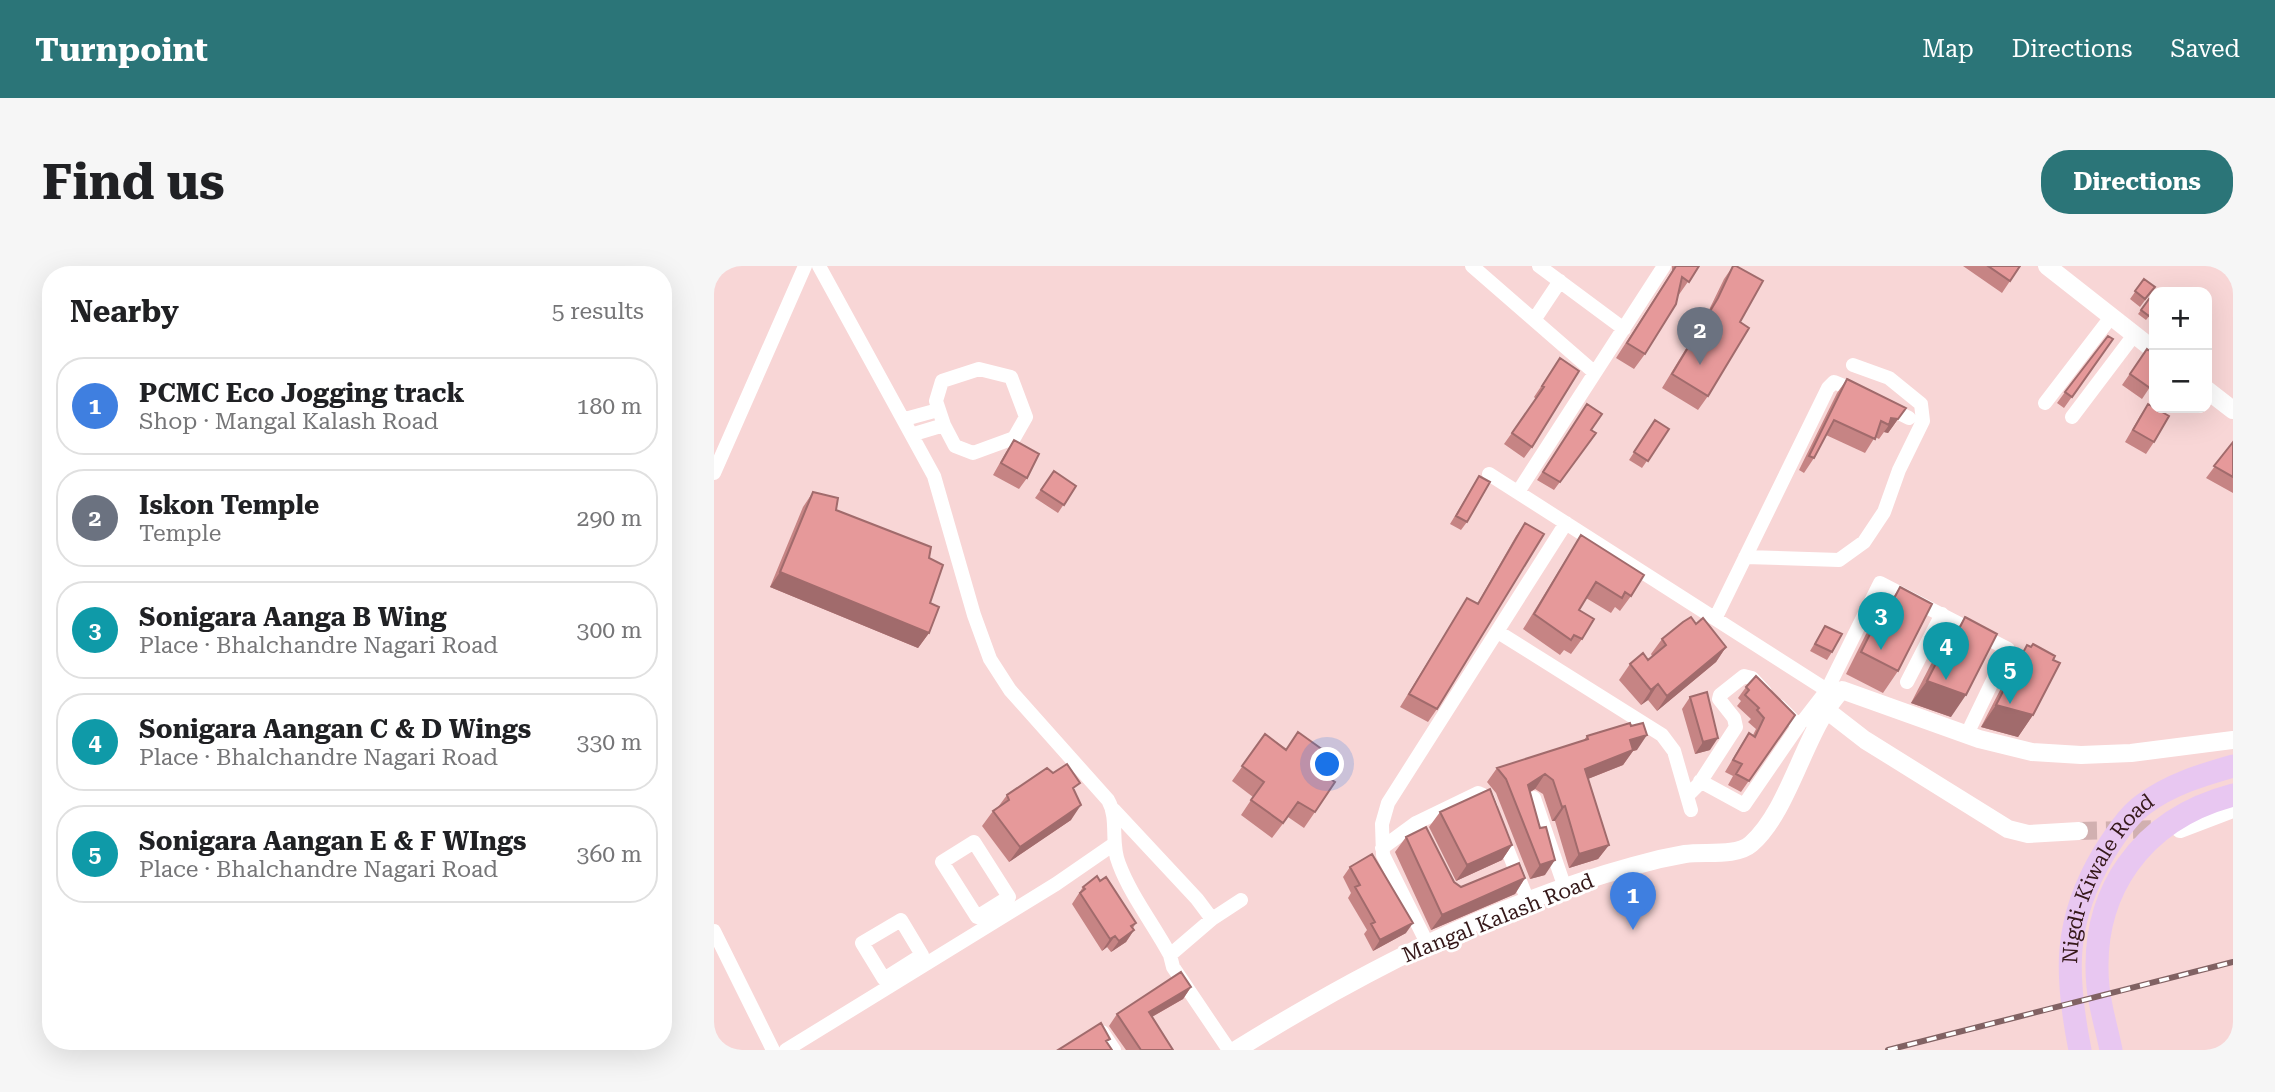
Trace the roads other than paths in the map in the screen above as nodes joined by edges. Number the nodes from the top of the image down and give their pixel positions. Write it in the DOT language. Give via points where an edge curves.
graph roads {
  1 [pos="805,266"];
  2 [pos="819,266"];
  3 [pos="1472,266"];
  4 [pos="1539,266"];
  5 [pos="1664,266"];
  6 [pos="2053,268"];
  7 [pos="1560,281"];
  8 [pos="2111,317"];
  9 [pos="1534,320"];
  10 [pos="1623,329"];
  11 [pos="2098,334"];
  12 [pos="2134,335"];
  13 [pos="2149,346"];
  14 [pos="2122,351"];
  15 [pos="1853,365"];
  16 [pos="1595,373"];
  17 [pos="2212,394"];
  18 [pos="2045,403"];
  19 [pos="938,410"];
  20 [pos="2233,410"];
  21 [pos="2072,417"];
  22 [pos="1909,418"];
  23 [pos="905,419"];
  24 [pos="944,425"];
  25 [pos="914,434"];
  26 [pos="714,473"];
  27 [pos="1489,474"];
  28 [pos="1518,492"];
  29 [pos="1566,523"];
  30 [pos="1745,556"];
  31 [pos="1942,614"];
  32 [pos="1716,617"];
  33 [pos="1498,632"];
  34 [pos="1907,682"];
  35 [pos="1829,698"];
  36 [pos="1799,725"];
  37 [pos="1967,734"];
  38 [pos="2233,740"];
  39 [pos="2233,766"];
  40 [pos="1700,781"];
  41 [pos="2233,795"];
  42 [pos="1534,798"];
  43 [pos="2233,809"];
  44 [pos="1114,810"];
  45 [pos="1416,823"];
  46 [pos="2180,829"];
  47 [pos="2079,831"];
  48 [pos="1114,844"];
  49 [pos="1427,846"];
  50 [pos="1382,848"];
  51 [pos="1565,888"];
  52 [pos="1241,900"];
  53 [pos="1528,901"];
  54 [pos="1010,905"];
  55 [pos="1212,919"];
  56 [pos="714,931"];
  57 [pos="1427,943"];
  58 [pos="1170,955"];
  59 [pos="922,961"];
  60 [pos="890,981"];
  61 [pos="1102,1032"];
  62 [pos="773,1050"];
  63 [pos="786,1050"];
  64 [pos="1114,1050"];
  65 [pos="1229,1050"];
  66 [pos="1236,1050"];
  67 [pos="2080,1050"];
  68 [pos="2111,1050"];
  1 -- 26 [label="street"];
  2 -- 23 [label="street"];
  3 -- 9 [label="street"];
  4 -- 7 [label="street"];
  5 -- 10 [label="street"];
  6 -- 8 [label="street"];
  7 -- 9 [label="street"];
  7 -- 10 [label="street"];
  8 -- 11 [label="street"];
  8 -- 12 [label="street"];
  9 -- 16 [label="street"];
  10 -- 16 [label="street"];
  11 -- 14 [label="street"];
  11 -- 18 [label="street"];
  12 -- 13 [label="street"];
  12 -- 14 [label="street"];
  14 -- 21 [label="street"];
  15 -- 30 [label="street" via="1889,378 1921,404 1923,421 1884,512 1864,542 1839,560"];
  16 -- 28 [label="street"];
  17 -- 20 [label="street"];
  19 -- 23 [label="street"];
  19 -- 24 [label="street"];
  19 -- 24 [label="street" via="942,381 979,369 1011,377 1026,417 1014,438 973,453 955,446"];
  22 -- 30 [label="street" via="1842,384 1828,388"];
  23 -- 25 [label="street"];
  24 -- 25 [label="street"];
  25 -- 44 [label="street" via="939,490 990,659 1010,690"];
  27 -- 28 [label="street"];
  28 -- 29 [label="street"];
  29 -- 32 [label="street"];
  29 -- 33 [label="street"];
  30 -- 32 [label="street"];
  31 -- 34 [label="street"];
  31 -- 35 [label="street" via="1880,583"];
  31 -- 37 [label="street" via="2008,649"];
  32 -- 35 [label="street"];
  33 -- 40 [label="street" via="1662,735 1674,751 1689,803"];
  33 -- 50 [label="street" via="1388,803"];
  35 -- 36 [label="street"];
  35 -- 37 [label="street" via="1842,690 1852,691"];
  35 -- 47 [label="street" via="1865,740 2008,829 2028,834"];
  35 -- 51 [label="street, Mangal Kalash Road" via="1779,804 1745,848 1682,854"];
  36 -- 40 [label="street" via="1744,805"];
  36 -- 40 [label="street" via="1752,678 1744,676 1720,695 1736,727"];
  37 -- 38 [label="street" via="2032,752 2081,755 2176,750"];
  39 -- 67 [label="main road, Nigdi-Kiwale Road" via="2188,779 2143,804 2112,840 2087,880 2072,927 2070,967"];
  41 -- 68 [label="main road, Nigdi-Kiwale Road" via="2185,812 2163,826 2118,880 2097,957 2098,988"];
  42 -- 51 [label="street"];
  43 -- 46 [label="street"];
  44 -- 48 [label="street"];
  44 -- 55 [label="street"];
  45 -- 49 [label="street"];
  45 -- 50 [label="street"];
  45 -- 53 [label="street" via="1478,793 1488,797 1508,869"];
  48 -- 54 [label="street"];
  48 -- 58 [label="street" via="1126,880"];
  50 -- 57 [label="street"];
  51 -- 53 [label="street, Mangal Kalash Road"];
  52 -- 55 [label="street"];
  53 -- 57 [label="street, Mangal Kalash Road"];
  54 -- 54 [label="street" via="974,842 942,862 977,917"];
  54 -- 59 [label="street"];
  55 -- 58 [label="street"];
  56 -- 62 [label="street"];
  57 -- 66 [label="street, Mangal Kalash Road" via="1321,998"];
  58 -- 65 [label="street" via="1173,967"];
  59 -- 60 [label="street"];
  59 -- 60 [label="street" via="901,920 862,943 884,979"];
  60 -- 63 [label="street"];
  61 -- 64 [label="street"];
}
